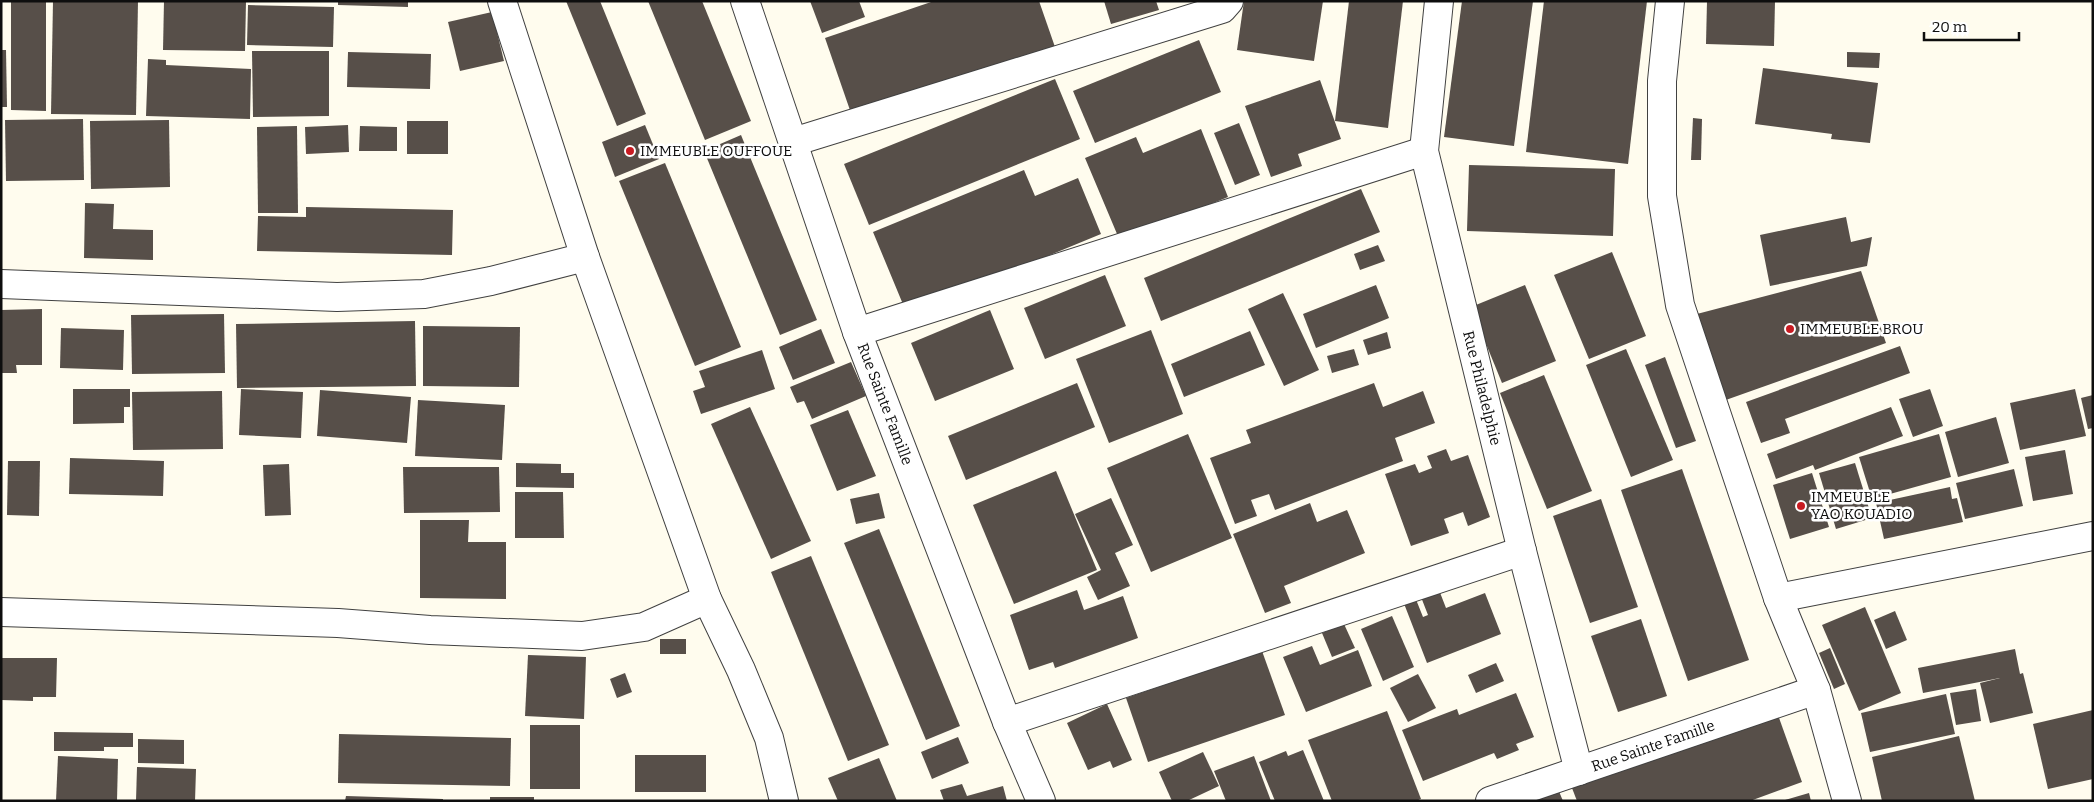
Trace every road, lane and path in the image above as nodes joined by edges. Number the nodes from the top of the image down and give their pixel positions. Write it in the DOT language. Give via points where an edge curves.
graph roads {
  1 [pos="502,1"];
  2 [pos="745,1"];
  3 [pos="1230,1"];
  4 [pos="1439,1"];
  5 [pos="1670,1"];
  6 [pos="793,142"];
  7 [pos="1424,151"];
  8 [pos="585,257"];
  9 [pos="1,284"];
  10 [pos="857,332"];
  11 [pos="2093,536"];
  12 [pos="1522,551"];
  13 [pos="1778,598"];
  14 [pos="707,599"];
  15 [pos="1,612"];
  16 [pos="1816,690"];
  17 [pos="1008,722"];
  18 [pos="1579,771"];
  19 [pos="784,801"];
  20 [pos="1041,801"];
  21 [pos="1490,801"];
  22 [pos="1847,801"];
  1 -- 8 [label="street"];
  2 -- 6 [label="street, Rue Sainte Famille"];
  3 -- 6 [label="street" via="1222,9"];
  4 -- 7 [label="street, Rue Philadelphie"];
  5 -- 13 [label="street" via="1662,81 1662,196 1680,305"];
  6 -- 10 [label="street, Rue Sainte Famille"];
  7 -- 10 [label="street"];
  7 -- 12 [label="street, Rue Philadelphie"];
  8 -- 9 [label="street" via="424,294 337,297"];
  8 -- 14 [label="street"];
  10 -- 17 [label="street, Rue Sainte Famille"];
  11 -- 13 [label="street"];
  12 -- 17 [label="street"];
  12 -- 18 [label="street, Rue Philadelphie"];
  13 -- 16 [label="street"];
  14 -- 15 [label="street" via="644,627 582,636 338,623"];
  14 -- 19 [label="street" via="742,670 769,738"];
  16 -- 18 [label="street, Rue Sainte Famille"];
  16 -- 22 [label="street"];
  17 -- 20 [label="street, Rue Sainte Famille"];
  18 -- 21 [label="street, Rue Sainte Famille"];
}
